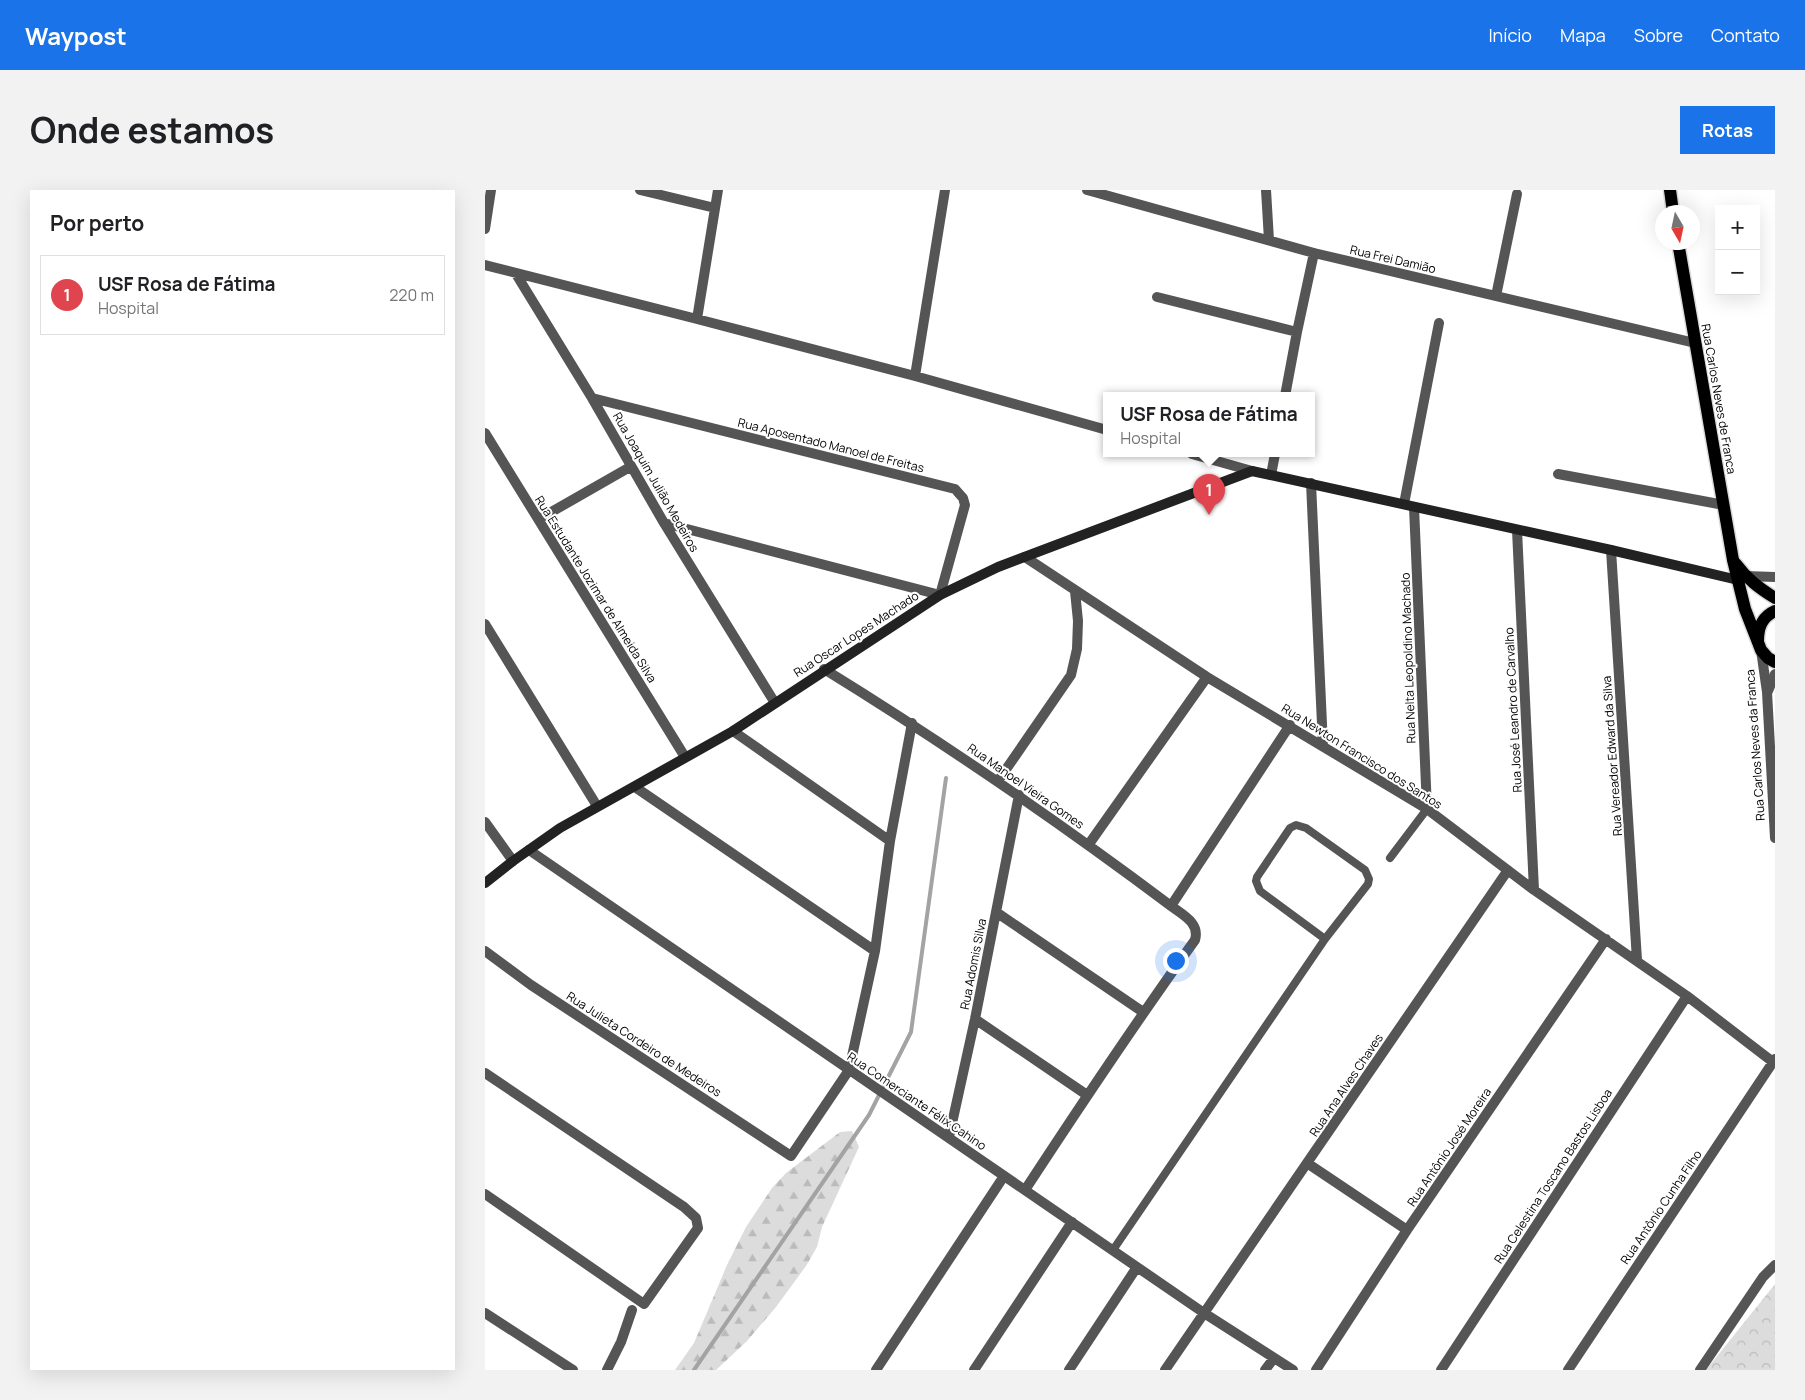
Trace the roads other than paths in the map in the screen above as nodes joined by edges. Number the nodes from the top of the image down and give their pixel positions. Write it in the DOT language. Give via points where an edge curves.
graph roads {
  1 [pos="491,190"];
  2 [pos="640,190"];
  3 [pos="718,190"];
  4 [pos="945,190"];
  5 [pos="1087,190"];
  6 [pos="1266,190"];
  7 [pos="1669,190"];
  8 [pos="1517,194"];
  9 [pos="1672,205"];
  10 [pos="715,208"];
  11 [pos="485,229"];
  12 [pos="1269,240"];
  13 [pos="1680,250"];
  14 [pos="1314,252"];
  15 [pos="485,266"];
  16 [pos="516,274"];
  17 [pos="1496,296"];
  18 [pos="1157,297"];
  19 [pos="697,319"];
  20 [pos="1439,322"];
  21 [pos="1297,332"];
  22 [pos="1695,342"];
  23 [pos="915,376"];
  24 [pos="1286,392"];
  25 [pos="592,398"];
  26 [pos="1103,429"];
  27 [pos="485,433"];
  28 [pos="1203,457"];
  29 [pos="1274,457"];
  30 [pos="630,467"];
  31 [pos="1252,471"];
  32 [pos="1558,474"];
  33 [pos="1271,475"];
  34 [pos="1311,483"];
  35 [pos="1409,505"];
  36 [pos="1724,505"];
  37 [pos="539,519"];
  38 [pos="664,523"];
  39 [pos="1517,530"];
  40 [pos="1611,550"];
  41 [pos="1025,556"];
  42 [pos="1733,560"];
  43 [pos="1775,577"];
  44 [pos="1741,578"];
  45 [pos="1075,591"];
  46 [pos="940,595"];
  47 [pos="1775,598"];
  48 [pos="1775,611"];
  49 [pos="485,624"];
  50 [pos="1759,646"];
  51 [pos="1775,662"];
  52 [pos="824,669"];
  53 [pos="1775,674"];
  54 [pos="1207,677"];
  55 [pos="1767,692"];
  56 [pos="775,703"];
  57 [pos="911,723"];
  58 [pos="1290,725"];
  59 [pos="733,731"];
  60 [pos="1323,746"];
  61 [pos="685,757"];
  62 [pos="997,781"];
  63 [pos="635,787"];
  64 [pos="1019,795"];
  65 [pos="1774,803"];
  66 [pos="597,806"];
  67 [pos="1427,809"];
  68 [pos="485,822"];
  69 [pos="1775,838"];
  70 [pos="890,841"];
  71 [pos="1089,844"];
  72 [pos="529,850"];
  73 [pos="1390,858"];
  74 [pos="513,861"];
  75 [pos="1508,870"];
  76 [pos="485,883"];
  77 [pos="1534,890"];
  78 [pos="1171,906"];
  79 [pos="996,912"];
  80 [pos="1606,939"];
  81 [pos="1325,940"];
  82 [pos="875,950"];
  83 [pos="485,951"];
  84 [pos="1637,960"];
  85 [pos="1687,996"];
  86 [pos="1143,1012"];
  87 [pos="975,1019"];
  88 [pos="1774,1061"];
  89 [pos="849,1070"];
  90 [pos="485,1073"];
  91 [pos="1087,1095"];
  92 [pos="949,1137"];
  93 [pos="1307,1163"];
  94 [pos="1005,1176"];
  95 [pos="1025,1190"];
  96 [pos="485,1194"];
  97 [pos="1072,1222"];
  98 [pos="1407,1230"];
  99 [pos="1113,1250"];
  100 [pos="1775,1265"];
  101 [pos="1137,1267"];
  102 [pos="633,1310"];
  103 [pos="485,1313"];
  104 [pos="1204,1313"];
  105 [pos="1274,1358"];
  106 [pos="573,1370"];
  107 [pos="607,1370"];
  108 [pos="876,1370"];
  109 [pos="974,1370"];
  110 [pos="1069,1370"];
  111 [pos="1165,1370"];
  112 [pos="1265,1370"];
  113 [pos="1293,1370"];
  114 [pos="1316,1370"];
  115 [pos="1441,1370"];
  116 [pos="1568,1370"];
  117 [pos="1699,1370"];
  1 -- 11 [label="street"];
  2 -- 10 [label="street"];
  3 -- 10 [label="street"];
  4 -- 23 [label="street"];
  5 -- 12 [label="street, Rua Frei Damião"];
  6 -- 12 [label="street"];
  7 -- 9 [label="main road"];
  8 -- 17 [label="street"];
  10 -- 19 [label="street"];
  12 -- 14 [label="street, Rua Frei Damião"];
  13 -- 22 [label="main road, Rua Carlos Neves de Franca"];
  14 -- 17 [label="street, Rua Frei Damião"];
  14 -- 21 [label="street"];
  15 -- 16 [label="street"];
  16 -- 19 [label="street"];
  16 -- 25 [label="street, Rua Joaquim Julião Medeiros"];
  17 -- 22 [label="street, Rua Frei Damião"];
  18 -- 21 [label="street"];
  19 -- 23 [label="street"];
  20 -- 35 [label="street, Rua Nelta Leopoldino Machado"];
  21 -- 24 [label="street"];
  22 -- 36 [label="main road, Rua Carlos Neves de Franca"];
  23 -- 26 [label="street"];
  25 -- 30 [label="street, Rua Joaquim Julião Medeiros"];
  25 -- 46 [label="street, Rua Aposentado Manoel de Freitas" via="955,489 965,505"];
  27 -- 37 [label="street, Rua Estudante Jozimar de Almeida Silva"];
  28 -- 31 [label="street"];
  29 -- 33 [label="street"];
  30 -- 37 [label="street"];
  30 -- 38 [label="street, Rua Joaquim Julião Medeiros"];
  31 -- 33 [label="street"];
  31 -- 41 [label="street, Rua Oscar Lopes Machado"];
  32 -- 36 [label="street"];
  33 -- 34 [label="street"];
  34 -- 35 [label="street"];
  34 -- 60 [label="street"];
  35 -- 39 [label="street"];
  35 -- 67 [label="street, Rua Nelta Leopoldino Machado"];
  36 -- 42 [label="main road, Rua Carlos Neves de Franca"];
  37 -- 61 [label="street, Rua Estudante Jozimar de Almeida Silva"];
  38 -- 46 [label="street"];
  38 -- 56 [label="street, Rua Joaquim Julião Medeiros"];
  39 -- 40 [label="street"];
  39 -- 77 [label="street, Rua José Leandro de Carvalho"];
  40 -- 44 [label="street"];
  40 -- 84 [label="street, Rua Vereador Edward da Silva"];
  41 -- 45 [label="street, Rua Newton Francisco dos Santos"];
  41 -- 46 [label="street, Rua Oscar Lopes Machado"];
  42 -- 44 [label="main road, Rua Carlos Neves da Franca"];
  43 -- 44 [label="street"];
  44 -- 47 [label="main road"];
  44 -- 50 [label="main road, Rua Carlos Neves da Franca" via="1745,608"];
  45 -- 54 [label="street, Rua Newton Francisco dos Santos"];
  45 -- 62 [label="street" via="1077,649 1071,675"];
  46 -- 52 [label="street, Rua Oscar Lopes Machado"];
  48 -- 50 [label="main road" via="1760,624"];
  49 -- 66 [label="street"];
  50 -- 51 [label="main road"];
  50 -- 55 [label="street, Rua Carlos Neves da Franca"];
  52 -- 56 [label="street, Rua Oscar Lopes Machado"];
  52 -- 57 [label="street, Rua Manoel Vieira Gomes"];
  53 -- 55 [label="street"];
  54 -- 58 [label="street, Rua Newton Francisco dos Santos"];
  54 -- 71 [label="street"];
  55 -- 65 [label="street, Rua Carlos Neves da Franca"];
  56 -- 59 [label="street, Rua Oscar Lopes Machado"];
  57 -- 62 [label="street, Rua Manoel Vieira Gomes"];
  57 -- 70 [label="street"];
  58 -- 60 [label="street, Rua Newton Francisco dos Santos"];
  58 -- 78 [label="street"];
  59 -- 61 [label="street, Rua Oscar Lopes Machado"];
  59 -- 70 [label="street"];
  60 -- 67 [label="street, Rua Newton Francisco dos Santos"];
  61 -- 63 [label="street, Rua Oscar Lopes Machado"];
  62 -- 64 [label="street, Rua Manoel Vieira Gomes"];
  63 -- 66 [label="street, Rua Oscar Lopes Machado"];
  63 -- 82 [label="street"];
  64 -- 71 [label="street, Rua Manoel Vieira Gomes"];
  64 -- 79 [label="street, Rua Adomis Silva"];
  65 -- 69 [label="street, Rua Carlos Neves da Franca"];
  66 -- 72 [label="street, Rua Oscar Lopes Machado"];
  67 -- 73 [label="lane"];
  67 -- 75 [label="street, Rua Newton Francisco dos Santos"];
  68 -- 74 [label="street"];
  70 -- 82 [label="street"];
  71 -- 78 [label="street, Rua Manoel Vieira Gomes"];
  72 -- 74 [label="street, Rua Oscar Lopes Machado"];
  72 -- 89 [label="street, Rua Comerciante Félix Cahino"];
  74 -- 76 [label="street, Rua Oscar Lopes Machado"];
  75 -- 77 [label="street, Rua Newton Francisco dos Santos"];
  75 -- 93 [label="street, Rua Ana Alves Chaves"];
  77 -- 80 [label="street, Rua Newton Francisco dos Santos"];
  78 -- 86 [label="street, Rua Manoel Vieira Gomes" via="1194,925 1195,940"];
  79 -- 86 [label="street"];
  79 -- 87 [label="street, Rua Adomis Silva"];
  80 -- 84 [label="street, Rua Newton Francisco dos Santos"];
  80 -- 98 [label="street, Rua Antônio José Moreira"];
  81 -- 81 [label="lane" via="1369,879 1365,870 1296,825 1290,828 1257,877 1257,886"];
  81 -- 99 [label="lane"];
  82 -- 89 [label="street"];
  83 -- 89 [label="street, Rua Julieta Cordeiro de Medeiros" via="531,985 791,1156"];
  84 -- 85 [label="street, Rua Newton Francisco dos Santos"];
  85 -- 88 [label="street, Rua Newton Francisco dos Santos"];
  85 -- 115 [label="street, Rua Celestina Toscano Bastos Lisboa"];
  86 -- 91 [label="street"];
  87 -- 91 [label="street"];
  87 -- 92 [label="street, Rua Adomis Silva"];
  88 -- 116 [label="street, Rua Antônio Cunha Filho"];
  89 -- 92 [label="street, Rua Comerciante Félix Cahino"];
  90 -- 96 [label="street" via="684,1207 696,1218 698,1228 644,1304"];
  91 -- 95 [label="street"];
  92 -- 94 [label="street, Rua Comerciante Félix Cahino"];
  93 -- 98 [label="street"];
  93 -- 104 [label="street, Rua Ana Alves Chaves"];
  94 -- 95 [label="street, Rua Comerciante Félix Cahino"];
  94 -- 108 [label="street"];
  95 -- 97 [label="street, Rua Comerciante Félix Cahino"];
  97 -- 99 [label="street, Rua Comerciante Félix Cahino"];
  97 -- 109 [label="street"];
  98 -- 114 [label="street, Rua Antônio José Moreira"];
  99 -- 101 [label="street, Rua Comerciante Félix Cahino"];
  100 -- 117 [label="street" via="1763,1276"];
  101 -- 104 [label="street, Rua Comerciante Félix Cahino"];
  101 -- 110 [label="street"];
  102 -- 107 [label="street"];
  103 -- 106 [label="street"];
  104 -- 105 [label="street, Rua Comerciante Félix Cahino"];
  104 -- 111 [label="street, Rua Ana Alves Chaves"];
  105 -- 112 [label="street"];
  105 -- 113 [label="street, Rua Comerciante Félix Cahino"];
}
